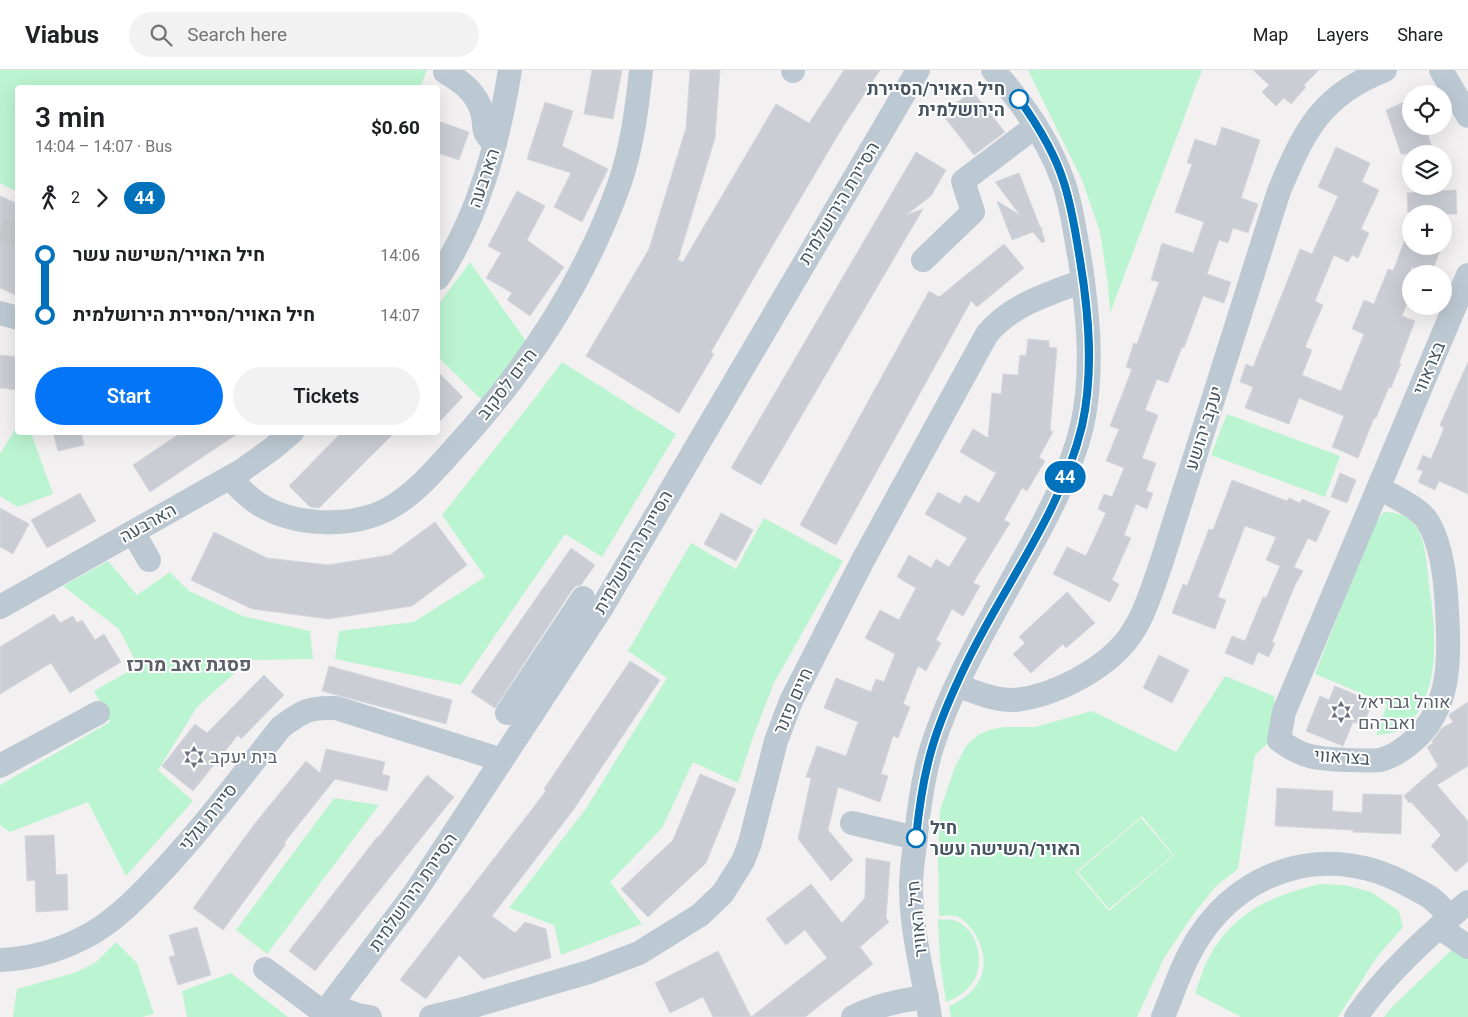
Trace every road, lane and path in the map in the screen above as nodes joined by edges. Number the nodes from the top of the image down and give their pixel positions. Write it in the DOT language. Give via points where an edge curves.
graph roads {
  1 [pos="445,70"];
  2 [pos="510,70"];
  3 [pos="641,70"];
  4 [pos="918,70"];
  5 [pos="993,70"];
  6 [pos="1442,70"];
  7 [pos="1375,72"];
  8 [pos="1010,81"];
  9 [pos="1468,116"];
  10 [pos="1036,126"];
  11 [pos="495,144"];
  12 [pos="923,260"];
  13 [pos="440,275"];
  14 [pos="1468,275"];
  15 [pos="1083,281"];
  16 [pos="0,313"];
  17 [pos="15,317"];
  18 [pos="288,435"];
  19 [pos="229,478"];
  20 [pos="1379,488"];
  21 [pos="134,532"];
  22 [pos="149,560"];
  23 [pos="583,598"];
  24 [pos="0,606"];
  25 [pos="554,662"];
  26 [pos="957,685"];
  27 [pos="98,713"];
  28 [pos="507,713"];
  29 [pos="502,760"];
  30 [pos="0,766"];
  31 [pos="852,823"];
  32 [pos="916,838"];
  33 [pos="1468,902"];
  34 [pos="1445,922"];
  35 [pos="1468,947"];
  36 [pos="0,960"];
  37 [pos="265,969"];
  38 [pos="929,1007"];
  39 [pos="325,1012"];
  40 [pos="370,1017"];
  41 [pos="431,1017"];
  42 [pos="854,1017"];
  43 [pos="1163,1017"];
  44 [pos="1356,1017"];
  1 -- 11 [label="street" via="476,98 487,136"];
  2 -- 11 [label="street, הארבעה"];
  3 -- 19 [label="street, חיים לסקוב" via="631,144 620,183 581,273 549,329 513,378 469,432 410,494 387,509 366,517 323,523 297,519 257,503"];
  4 -- 25 [label="street, הסיירת הירושלמית" via="606,601"];
  5 -- 8 [label="street, חיל האוויר"];
  6 -- 9 [label="street"];
  7 -- 26 [label="street, יעקב יהושע" via="1324,109 1300,143 1289,168 1150,598 1128,639 1098,668 1043,694 1014,700 975,693"];
  8 -- 10 [label="street, חיל האוויר"];
  10 -- 12 [label="street" via="963,181 973,212"];
  10 -- 15 [label="street, חיל האוויר" via="1064,182"];
  11 -- 13 [label="street, הארבעה" via="469,219"];
  14 -- 20 [label="street, בצראווי"];
  15 -- 26 [label="street, חיל האוויר" via="1088,330 1088,381 1079,435 1049,514"];
  15 -- 41 [label="street, חיים פזנר" via="1013,311 987,334 863,560 791,701 776,741 750,843 723,893 700,915 639,953 563,980"];
  16 -- 17 [label="street"];
  18 -- 19 [label="street, הארבעה"];
  19 -- 21 [label="street, הארבעה"];
  20 -- 20 [label="street, בצראווי" via="1428,521 1437,540 1449,635 1444,693 1436,714 1420,736 1402,751 1380,760 1318,760 1293,750 1279,740 1280,728"];
  21 -- 22 [label="street"];
  21 -- 24 [label="street, הארבעה"];
  23 -- 25 [label="street"];
  25 -- 28 [label="street"];
  25 -- 29 [label="street, הסיירת הירושלמית"];
  26 -- 32 [label="street, חיל האוויר" via="932,748 920,800"];
  27 -- 30 [label="street"];
  29 -- 36 [label="street, סיירת גולני" via="336,708 315,708 298,714 281,726 190,841 131,904 82,939 18,960"];
  29 -- 39 [label="street, הסיירת הירושלמית" via="414,894"];
  31 -- 32 [label="street"];
  32 -- 38 [label="street, חיל האוויר" via="911,888"];
  33 -- 34 [label="street"];
  34 -- 35 [label="street"];
  34 -- 43 [label="street" via="1431,898 1396,879 1362,867 1339,863 1304,865 1272,874 1250,885 1224,906 1199,937"];
  34 -- 44 [label="street" via="1378,988"];
  37 -- 39 [label="street"];
  38 -- 42 [label="street" via="900,1001 878,1006"];
  39 -- 40 [label="street"];
}
